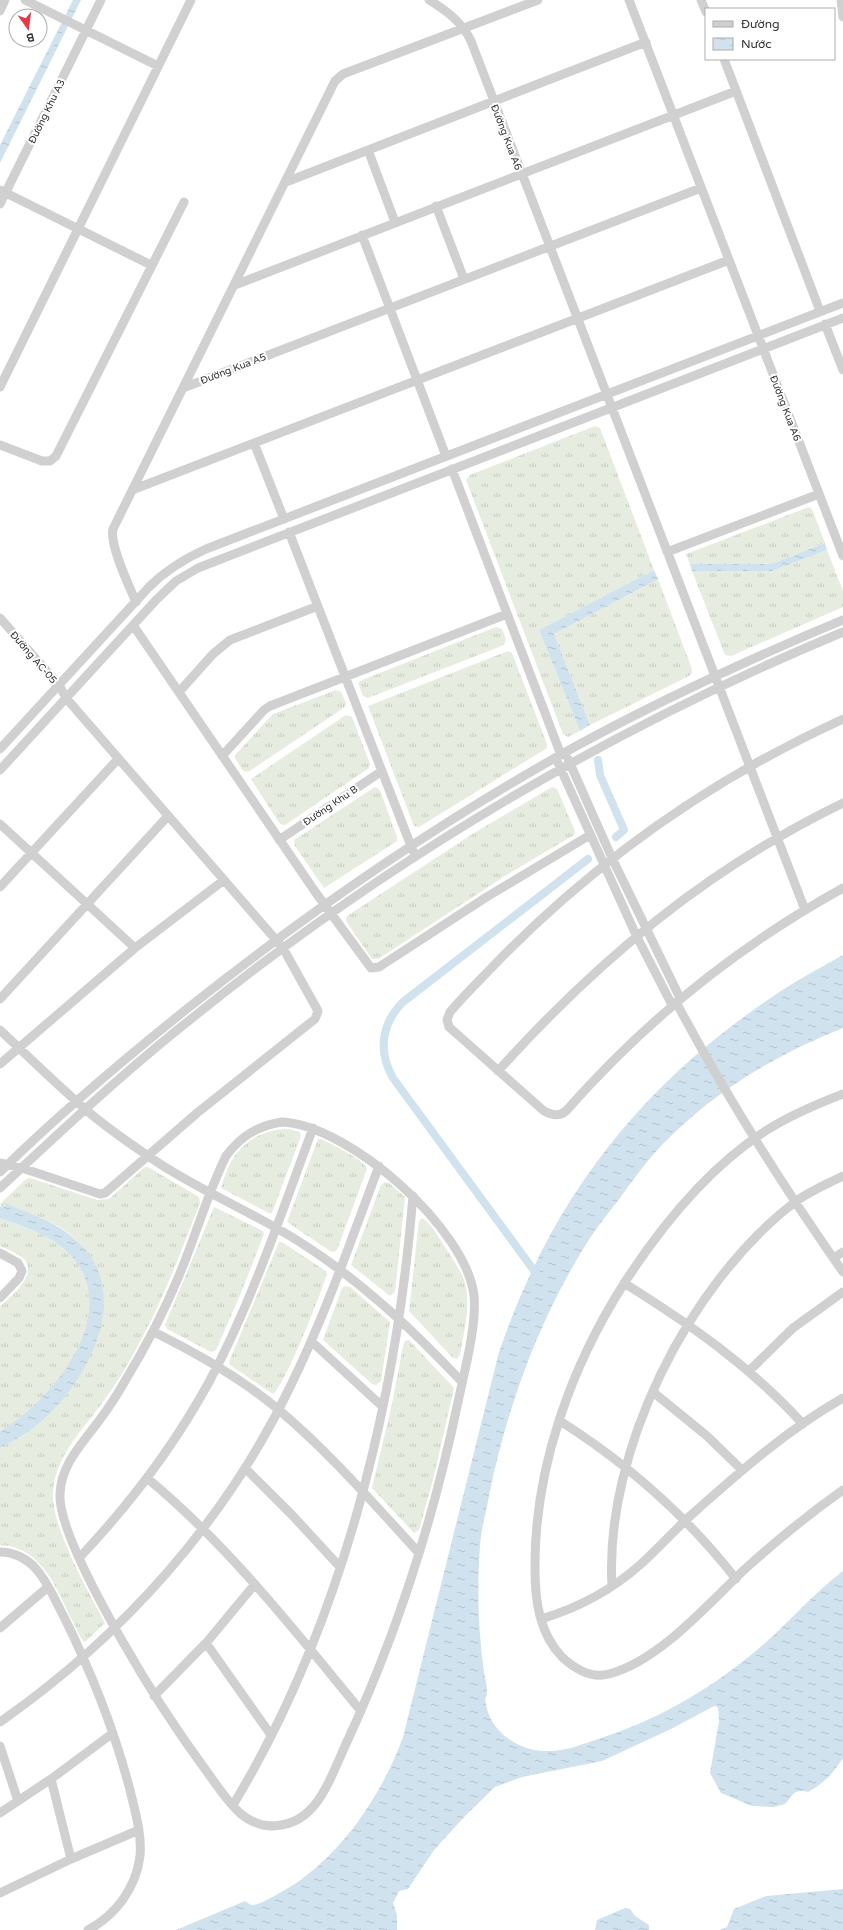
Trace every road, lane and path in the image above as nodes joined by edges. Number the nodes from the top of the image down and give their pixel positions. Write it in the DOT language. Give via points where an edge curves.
graph roads {
  1 [pos="6,0"];
  2 [pos="25,0"];
  3 [pos="101,0"];
  4 [pos="191,0"];
  5 [pos="429,0"];
  6 [pos="538,0"];
  7 [pos="629,0"];
  8 [pos="701,0"];
  9 [pos="841,0"];
  10 [pos="705,10"];
  11 [pos="0,11"];
  12 [pos="843,17"];
  13 [pos="464,28"];
  14 [pos="86,30"];
  15 [pos="646,42"];
  16 [pos="724,60"];
  17 [pos="158,66"];
  18 [pos="736,91"];
  19 [pos="494,101"];
  20 [pos="673,115"];
  21 [pos="368,150"];
  22 [pos="521,174"];
  23 [pos="286,182"];
  24 [pos="701,188"];
  25 [pos="3,191"];
  26 [pos="184,202"];
  27 [pos="0,204"];
  28 [pos="436,206"];
  29 [pos="395,222"];
  30 [pos="79,229"];
  31 [pos="362,235"];
  32 [pos="549,246"];
  33 [pos="729,260"];
  34 [pos="151,265"];
  35 [pos="464,279"];
  36 [pos="235,285"];
  37 [pos="843,302"];
  38 [pos="389,308"];
  39 [pos="820,311"];
  40 [pos="843,318"];
  41 [pos="576,319"];
  42 [pos="826,324"];
  43 [pos="758,335"];
  44 [pos="763,348"];
  45 [pos="843,370"];
  46 [pos="417,381"];
  47 [pos="0,387"];
  48 [pos="183,388"];
  49 [pos="606,394"];
  50 [pos="611,407"];
  51 [pos="254,443"];
  52 [pos="0,445"];
  53 [pos="446,456"];
  54 [pos="452,469"];
  55 [pos="132,490"];
  56 [pos="819,494"];
  57 [pos="284,519"];
  58 [pos="289,532"];
  59 [pos="667,552"];
  60 [pos="843,556"];
  61 [pos="136,602"];
  62 [pos="318,606"];
  63 [pos="507,614"];
  64 [pos="843,620"];
  65 [pos="2,624"];
  66 [pos="133,625"];
  67 [pos="843,632"];
  68 [pos="346,676"];
  69 [pos="715,677"];
  70 [pos="59,685"];
  71 [pos="719,687"];
  72 [pos="179,692"];
  73 [pos="66,698"];
  74 [pos="843,718"];
  75 [pos="0,749"];
  76 [pos="561,755"];
  77 [pos="222,756"];
  78 [pos="118,759"];
  79 [pos="570,763"];
  80 [pos="750,766"];
  81 [pos="561,768"];
  82 [pos="0,770"];
  83 [pos="382,771"];
  84 [pos="843,803"];
  85 [pos="168,816"];
  86 [pos="0,824"];
  87 [pos="590,834"];
  88 [pos="777,838"];
  89 [pos="279,840"];
  90 [pos="411,846"];
  91 [pos="32,853"];
  92 [pos="415,856"];
  93 [pos="612,858"];
  94 [pos="604,865"];
  95 [pos="224,880"];
  96 [pos="0,887"];
  97 [pos="843,888"];
  98 [pos="87,904"];
  99 [pos="325,904"];
  100 [pos="804,910"];
  101 [pos="332,913"];
  102 [pos="645,928"];
  103 [pos="636,935"];
  104 [pos="276,940"];
  105 [pos="135,948"];
  106 [pos="283,948"];
  107 [pos="0,999"];
  108 [pos="676,1002"];
  109 [pos="0,1030"];
  110 [pos="19,1048"];
  111 [pos="0,1064"];
  112 [pos="498,1071"];
  113 [pos="843,1094"];
  114 [pos="77,1101"];
  115 [pos="85,1109"];
  116 [pos="313,1128"];
  117 [pos="755,1139"];
  118 [pos="148,1156"];
  119 [pos="379,1166"];
  120 [pos="2,1167"];
  121 [pos="22,1168"];
  122 [pos="843,1176"];
  123 [pos="0,1188"];
  124 [pos="211,1194"];
  125 [pos="413,1196"];
  126 [pos="795,1202"];
  127 [pos="276,1227"];
  128 [pos="0,1252"];
  129 [pos="843,1252"];
  130 [pos="833,1258"];
  131 [pos="340,1269"];
  132 [pos="843,1272"];
  133 [pos="624,1283"];
  134 [pos="843,1292"];
  135 [pos="0,1298"];
  136 [pos="400,1318"];
  137 [pos="689,1324"];
  138 [pos="154,1332"];
  139 [pos="311,1341"];
  140 [pos="217,1366"];
  141 [pos="749,1371"];
  142 [pos="462,1382"];
  143 [pos="653,1392"];
  144 [pos="843,1398"];
  145 [pos="383,1407"];
  146 [pos="278,1410"];
  147 [pos="560,1421"];
  148 [pos="803,1424"];
  149 [pos="626,1466"];
  150 [pos="245,1468"];
  151 [pos="742,1470"];
  152 [pos="147,1478"];
  153 [pos="843,1490"];
  154 [pos="363,1492"];
  155 [pos="686,1520"];
  156 [pos="202,1529"];
  157 [pos="0,1552"];
  158 [pos="420,1553"];
  159 [pos="80,1557"];
  160 [pos="340,1567"];
  161 [pos="736,1579"];
  162 [pos="255,1584"];
  163 [pos="612,1586"];
  164 [pos="48,1587"];
  165 [pos="540,1619"];
  166 [pos="0,1628"];
  167 [pos="115,1628"];
  168 [pos="206,1643"];
  169 [pos="310,1648"];
  170 [pos="83,1657"];
  171 [pos="154,1696"];
  172 [pos="361,1711"];
  173 [pos="0,1722"];
  174 [pos="113,1732"];
  175 [pos="271,1735"];
  176 [pos="0,1746"];
  177 [pos="52,1779"];
  178 [pos="18,1801"];
  179 [pos="232,1805"];
  180 [pos="0,1813"];
  181 [pos="139,1830"];
  182 [pos="71,1858"];
  183 [pos="0,1893"];
  184 [pos="88,1930"];
  1 -- 11 [label="street"];
  2 -- 14 [label="street"];
  3 -- 14 [label="street, Đường Khu A3"];
  4 -- 17 [label="street"];
  5 -- 13 [label="street, Đường Kua A6" via="452,15"];
  6 -- 13 [label="street"];
  7 -- 15 [label="street, Đường Kua A6"];
  8 -- 10 [label="street"];
  9 -- 12 [label="street"];
  13 -- 19 [label="street, Đường Kua A6"];
  13 -- 23 [label="street" via="338,78"];
  14 -- 17 [label="street"];
  14 -- 25 [label="street, Đường Khu A3"];
  15 -- 19 [label="street"];
  15 -- 20 [label="street, Đường Kua A6"];
  16 -- 18 [label="street"];
  17 -- 30 [label="street"];
  18 -- 20 [label="street"];
  18 -- 39 [label="street"];
  19 -- 21 [label="street"];
  19 -- 22 [label="street, Đường Kua A6"];
  20 -- 22 [label="street"];
  20 -- 24 [label="street, Đường Kua A6"];
  21 -- 23 [label="street"];
  21 -- 29 [label="street"];
  22 -- 28 [label="street"];
  22 -- 32 [label="street, Đường Kua A6"];
  23 -- 36 [label="street"];
  24 -- 32 [label="street"];
  24 -- 33 [label="street, Đường Kua A6"];
  25 -- 27 [label="street, Đường Khu A3"];
  25 -- 30 [label="street"];
  26 -- 34 [label="street"];
  28 -- 29 [label="street"];
  28 -- 35 [label="street"];
  29 -- 31 [label="street"];
  30 -- 34 [label="street"];
  30 -- 47 [label="street"];
  31 -- 36 [label="street"];
  31 -- 38 [label="street"];
  32 -- 35 [label="street"];
  32 -- 41 [label="street, Đường Kua A6"];
  33 -- 41 [label="street"];
  33 -- 43 [label="street, Đường Kua A6"];
  34 -- 52 [label="street" via="56,456 50,461 42,461"];
  35 -- 38 [label="street"];
  36 -- 48 [label="street"];
  37 -- 39 [label="street"];
  38 -- 46 [label="street"];
  38 -- 48 [label="street, Đường Kua A5"];
  39 -- 43 [label="street"];
  40 -- 42 [label="street"];
  41 -- 46 [label="street"];
  41 -- 49 [label="street, Đường Kua A6"];
  42 -- 44 [label="street"];
  42 -- 45 [label="street"];
  43 -- 44 [label="street, Đường Kua A6"];
  43 -- 49 [label="street"];
  44 -- 50 [label="street"];
  44 -- 56 [label="street, Đường Kua A6"];
  46 -- 51 [label="street"];
  46 -- 53 [label="street"];
  48 -- 55 [label="street"];
  49 -- 50 [label="street, Đường Kua A6"];
  49 -- 53 [label="street"];
  50 -- 54 [label="street"];
  50 -- 59 [label="street, Đường Kua A6"];
  51 -- 55 [label="street"];
  51 -- 57 [label="street"];
  53 -- 57 [label="street"];
  54 -- 58 [label="street"];
  54 -- 63 [label="street"];
  55 -- 61 [label="street" via="112,534 113,544"];
  56 -- 59 [label="street"];
  56 -- 60 [label="street, Đường Kua A6"];
  57 -- 61 [label="street" via="181,561 158,578"];
  58 -- 62 [label="street"];
  58 -- 66 [label="street" via="210,562 186,575 162,594"];
  59 -- 69 [label="street, Đường Kua A6"];
  61 -- 70 [label="street"];
  62 -- 68 [label="street"];
  62 -- 72 [label="street" via="230,640 213,654"];
  63 -- 68 [label="street"];
  63 -- 76 [label="street"];
  64 -- 69 [label="street"];
  65 -- 70 [label="street, Đường AC-05"];
  66 -- 72 [label="street"];
  66 -- 73 [label="street"];
  67 -- 71 [label="street"];
  68 -- 77 [label="street" via="266,708"];
  68 -- 83 [label="street"];
  69 -- 71 [label="street, Đường Kua A6"];
  69 -- 76 [label="street"];
  70 -- 73 [label="street, Đường AC-05"];
  70 -- 75 [label="street"];
  71 -- 79 [label="street"];
  71 -- 80 [label="street, Đường Kua A6"];
  72 -- 77 [label="street"];
  73 -- 78 [label="street, Đường AC-05"];
  73 -- 82 [label="street"];
  74 -- 80 [label="street"];
  76 -- 79 [label="street"];
  76 -- 81 [label="street"];
  76 -- 90 [label="street"];
  77 -- 89 [label="street"];
  78 -- 85 [label="street, Đường AC-05"];
  78 -- 91 [label="street"];
  79 -- 81 [label="street"];
  79 -- 93 [label="street"];
  80 -- 88 [label="street, Đường Kua A6"];
  80 -- 93 [label="street" via="674,813"];
  81 -- 87 [label="street"];
  81 -- 92 [label="street"];
  83 -- 89 [label="street, Đường Khu B"];
  83 -- 90 [label="street"];
  84 -- 88 [label="street"];
  85 -- 95 [label="street, Đường AC-05"];
  85 -- 98 [label="street"];
  86 -- 91 [label="street"];
  87 -- 94 [label="street"];
  87 -- 101 [label="street" via="376,968 368,966"];
  88 -- 100 [label="street, Đường Kua A6"];
  88 -- 102 [label="street" via="716,877"];
  89 -- 99 [label="street"];
  90 -- 92 [label="street"];
  90 -- 99 [label="street"];
  91 -- 96 [label="street"];
  91 -- 98 [label="street"];
  92 -- 101 [label="street"];
  93 -- 94 [label="street"];
  93 -- 102 [label="street"];
  94 -- 103 [label="street"];
  94 -- 112 [label="street" via="520,939 448,1016 448,1024 452,1031"];
  95 -- 104 [label="street, Đường AC-05"];
  95 -- 105 [label="street"];
  97 -- 100 [label="street"];
  98 -- 105 [label="street"];
  98 -- 107 [label="street"];
  99 -- 101 [label="street"];
  99 -- 104 [label="street"];
  100 -- 108 [label="street" via="739,953"];
  101 -- 106 [label="street"];
  102 -- 103 [label="street"];
  102 -- 108 [label="street"];
  103 -- 108 [label="street"];
  103 -- 112 [label="street" via="572,994"];
  104 -- 106 [label="street, Đường AC-05"];
  104 -- 114 [label="street" via="169,1023"];
  105 -- 110 [label="street"];
  106 -- 115 [label="street" via="190,1019"];
  106 -- 118 [label="street, Đường AC-05" via="317,1007 317,1017"];
  108 -- 112 [label="street" via="620,1052 559,1115 544,1111"];
  108 -- 117 [label="street"];
  109 -- 110 [label="street"];
  110 -- 111 [label="street"];
  110 -- 114 [label="street"];
  113 -- 117 [label="street" via="797,1114"];
  114 -- 115 [label="street"];
  114 -- 120 [label="street"];
  115 -- 118 [label="street"];
  115 -- 121 [label="street"];
  116 -- 119 [label="street" via="351,1147"];
  116 -- 124 [label="street" via="282,1122 261,1127 245,1136 226,1156"];
  116 -- 127 [label="street"];
  117 -- 126 [label="street"];
  117 -- 133 [label="street" via="714,1173 683,1205"];
  118 -- 121 [label="street" via="103,1194"];
  118 -- 124 [label="street"];
  119 -- 125 [label="street"];
  119 -- 131 [label="street"];
  120 -- 121 [label="street"];
  121 -- 123 [label="street"];
  122 -- 126 [label="street"];
  124 -- 127 [label="street"];
  124 -- 138 [label="street"];
  125 -- 136 [label="street"];
  125 -- 142 [label="street" via="451,1243 467,1270 472,1286 474,1310"];
  126 -- 130 [label="street"];
  126 -- 137 [label="street" via="743,1252"];
  127 -- 131 [label="street"];
  127 -- 140 [label="street"];
  128 -- 135 [label="street" via="18,1263 22,1271 19,1278"];
  129 -- 130 [label="street"];
  130 -- 132 [label="street"];
  131 -- 136 [label="street"];
  131 -- 139 [label="street"];
  133 -- 137 [label="street"];
  133 -- 147 [label="street" via="574,1380"];
  134 -- 141 [label="street" via="794,1328"];
  136 -- 142 [label="street"];
  136 -- 145 [label="street"];
  137 -- 141 [label="street"];
  137 -- 143 [label="street"];
  138 -- 140 [label="street"];
  138 -- 159 [label="street" via="115,1399 70,1459 63,1476 60,1492 61,1509"];
  139 -- 145 [label="street"];
  139 -- 146 [label="street"];
  140 -- 146 [label="street"];
  140 -- 152 [label="street" via="180,1430"];
  141 -- 148 [label="street"];
  142 -- 158 [label="street"];
  143 -- 149 [label="street"];
  143 -- 151 [label="street" via="702,1432"];
  144 -- 148 [label="street"];
  145 -- 154 [label="street"];
  146 -- 150 [label="street"];
  146 -- 154 [label="street"];
  147 -- 149 [label="street"];
  147 -- 165 [label="street" via="543,1483 536,1534 536,1597"];
  148 -- 151 [label="street"];
  149 -- 155 [label="street"];
  149 -- 163 [label="street" via="613,1533"];
  150 -- 156 [label="street"];
  150 -- 160 [label="street"];
  151 -- 155 [label="street"];
  152 -- 156 [label="street"];
  152 -- 159 [label="street"];
  153 -- 161 [label="street" via="786,1534"];
  154 -- 158 [label="street"];
  154 -- 160 [label="street"];
  155 -- 161 [label="street"];
  155 -- 163 [label="street" via="640,1564"];
  156 -- 162 [label="street"];
  156 -- 167 [label="street" via="162,1579"];
  157 -- 164 [label="street" via="27,1560"];
  158 -- 172 [label="street" via="396,1624"];
  159 -- 167 [label="street"];
  160 -- 169 [label="street"];
  161 -- 165 [label="street" via="690,1624 665,1643 628,1666 607,1674 587,1674 566,1660 551,1643"];
  162 -- 168 [label="street"];
  162 -- 169 [label="street"];
  163 -- 165 [label="street" via="578,1606"];
  164 -- 166 [label="street"];
  164 -- 170 [label="street"];
  167 -- 170 [label="street"];
  167 -- 171 [label="street"];
  168 -- 171 [label="street"];
  168 -- 175 [label="street"];
  169 -- 172 [label="street"];
  169 -- 175 [label="street"];
  170 -- 173 [label="street"];
  170 -- 174 [label="street"];
  171 -- 179 [label="street"];
  172 -- 179 [label="street" via="320,1796 305,1815 282,1825 264,1825 246,1817"];
  174 -- 177 [label="street"];
  174 -- 181 [label="street"];
  175 -- 179 [label="street"];
  176 -- 178 [label="street"];
  177 -- 178 [label="street"];
  177 -- 182 [label="street"];
  178 -- 180 [label="street"];
  181 -- 182 [label="street"];
  181 -- 184 [label="street" via="140,1858 129,1890 111,1914"];
  182 -- 183 [label="street"];
}
